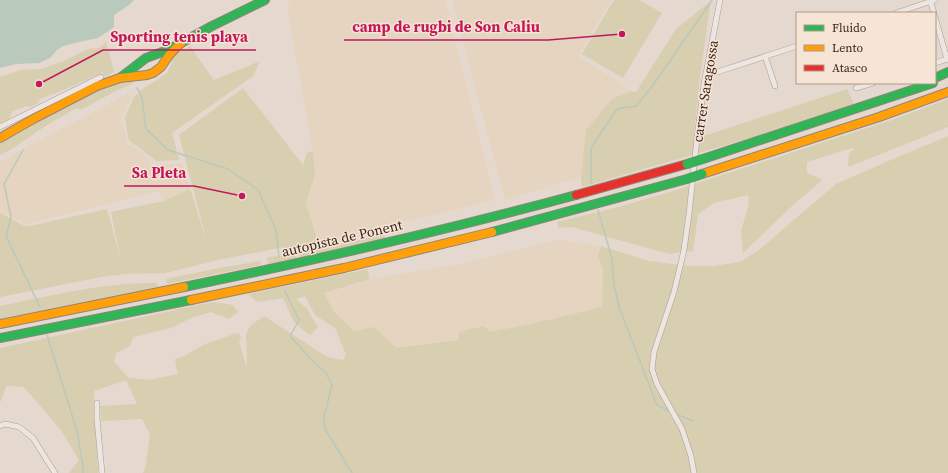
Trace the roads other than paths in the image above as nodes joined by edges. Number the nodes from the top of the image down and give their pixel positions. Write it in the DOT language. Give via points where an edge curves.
graph roads {
  1 [pos="265,0"];
  2 [pos="720,0"];
  3 [pos="932,1"];
  4 [pos="899,12"];
  5 [pos="934,12"];
  6 [pos="936,20"];
  7 [pos="182,42"];
  8 [pos="796,46"];
  9 [pos="766,56"];
  10 [pos="146,59"];
  11 [pos="948,59"];
  12 [pos="936,63"];
  13 [pos="152,72"];
  14 [pos="948,72"];
  15 [pos="706,76"];
  16 [pos="101,77"];
  17 [pos="948,77"];
  18 [pos="120,78"];
  19 [pos="936,78"];
  20 [pos="936,82"];
  21 [pos="870,84"];
  22 [pos="919,84"];
  23 [pos="931,84"];
  24 [pos="775,86"];
  25 [pos="856,88"];
  26 [pos="948,92"];
  27 [pos="844,113"];
  28 [pos="0,127"];
  29 [pos="0,138"];
  30 [pos="690,180"];
  31 [pos="0,324"];
  32 [pos="0,338"];
  33 [pos="97,403"];
  34 [pos="0,426"];
  35 [pos="55,473"];
  36 [pos="102,473"];
  37 [pos="694,473"];
  1 -- 7 [label="main road"];
  2 -- 15 [label="street, carrer Saragossa"];
  3 -- 4 [label="street"];
  3 -- 5 [label="street"];
  6 -- 11 [label="street"];
  7 -- 10 [label="main road"];
  7 -- 13 [label="main road" via="164,64"];
  8 -- 9 [label="street"];
  9 -- 15 [label="street"];
  9 -- 24 [label="street"];
  10 -- 13 [label="main road" via="141,66 142,69 146,73"];
  10 -- 13 [label="main road" via="154,58 157,62 158,67"];
  10 -- 18 [label="main road"];
  11 -- 12 [label="street"];
  13 -- 18 [label="main road"];
  14 -- 19 [label="main road"];
  15 -- 30 [label="street, carrer Saragossa"];
  16 -- 28 [label="street"];
  17 -- 20 [label="main road"];
  18 -- 29 [label="main road" via="81,94"];
  21 -- 25 [label="street"];
  22 -- 27 [label="main road"];
  23 -- 27 [label="main road"];
  26 -- 30 [label="main road, autopista de Ponent, bridge"];
  27 -- 31 [label="main road, autopista de Ponent, bridge" via="687,164 516,211 362,249"];
  30 -- 32 [label="main road, autopista de Ponent" via="389,257"];
  30 -- 37 [label="street, carrer Saragossa" via="684,250 674,292 654,352 652,369 656,384 682,429"];
  33 -- 36 [label="street"];
  34 -- 35 [label="street" via="6,424 19,427 33,438"];
}
